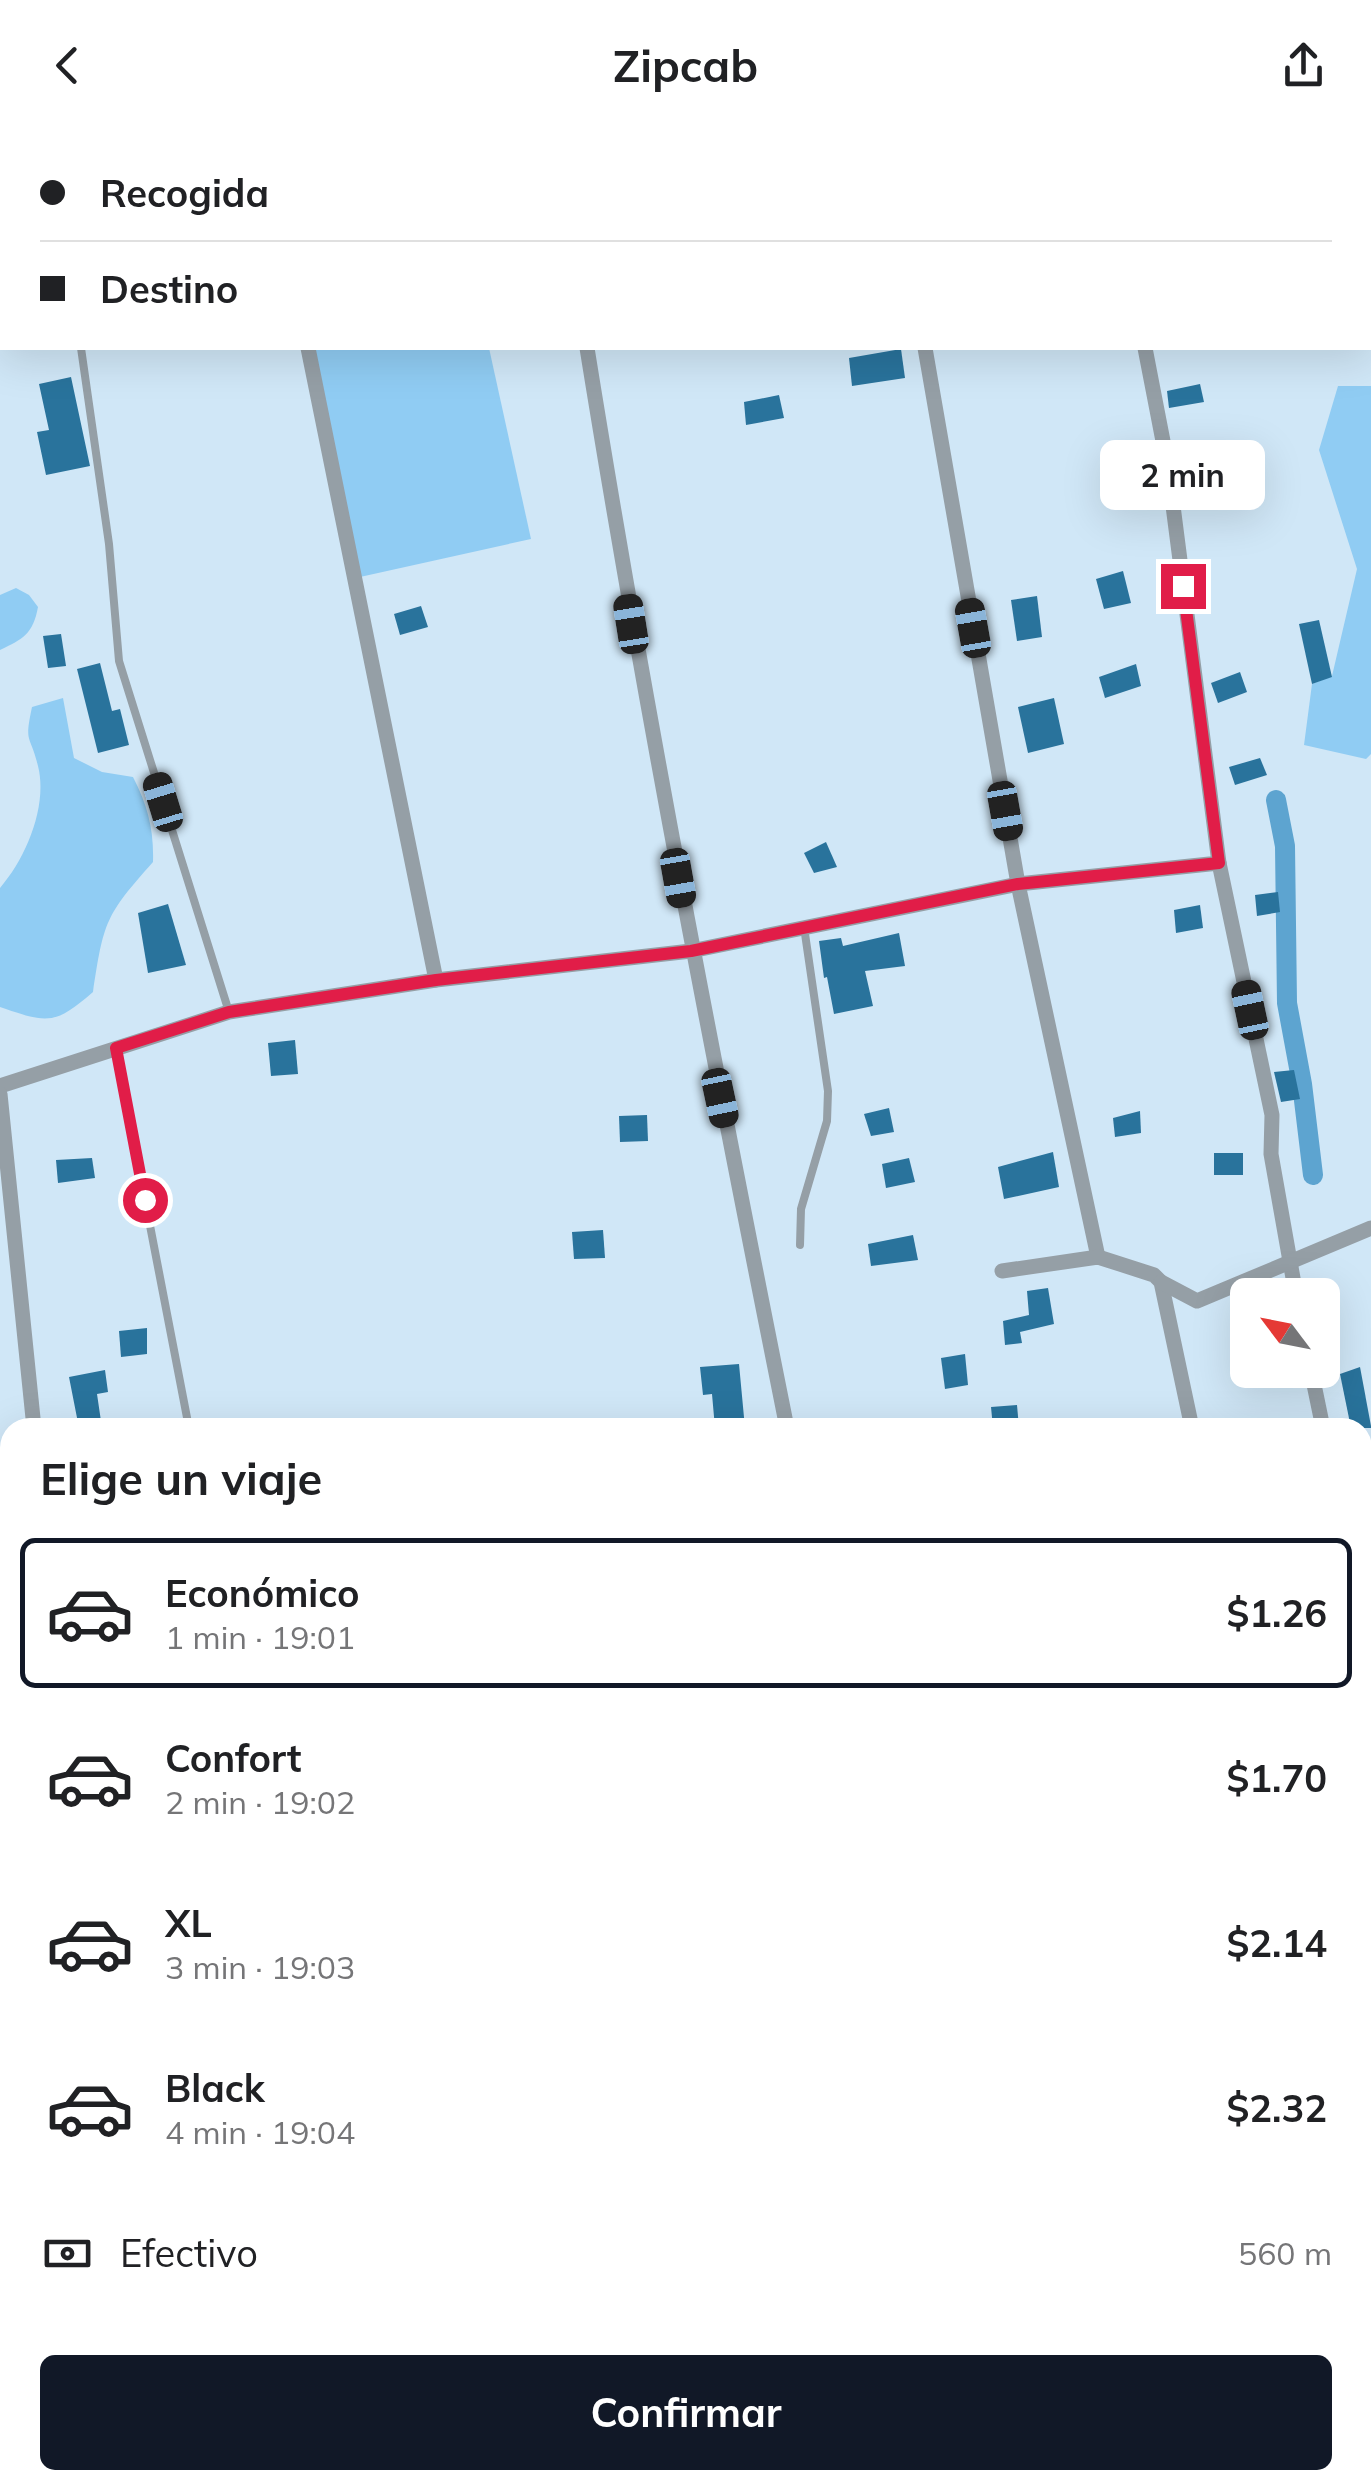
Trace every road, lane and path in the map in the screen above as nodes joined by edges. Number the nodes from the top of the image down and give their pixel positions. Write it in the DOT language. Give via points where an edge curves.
graph roads {
  1 [pos="81,350"];
  2 [pos="308,350"];
  3 [pos="587,350"];
  4 [pos="926,350"];
  5 [pos="1145,350"];
  6 [pos="1219,863"];
  7 [pos="1018,884"];
  8 [pos="804,927"];
  9 [pos="691,951"];
  10 [pos="436,980"];
  11 [pos="229,1012"];
  12 [pos="116,1048"];
  13 [pos="0,1086"];
  14 [pos="0,1094"];
  15 [pos="1371,1228"];
  16 [pos="800,1245"];
  17 [pos="1098,1257"];
  18 [pos="1290,1264"];
  19 [pos="1002,1271"];
  20 [pos="1293,1278"];
  21 [pos="1161,1282"];
  22 [pos="1315,1388"];
  23 [pos="33,1418"];
  24 [pos="187,1418"];
  25 [pos="785,1418"];
  26 [pos="1190,1418"];
  27 [pos="1321,1418"];
  1 -- 11 [label="lane" via="119,661"];
  2 -- 10 [label="street"];
  3 -- 9 [label="street"];
  4 -- 7 [label="street"];
  5 -- 6 [label="street" via="1168,467"];
  6 -- 7 [label="street"];
  6 -- 18 [label="street" via="1272,1115 1270,1154"];
  7 -- 8 [label="street"];
  7 -- 17 [label="street"];
  8 -- 9 [label="street"];
  8 -- 16 [label="lane" via="828,1091 801,1209"];
  9 -- 10 [label="street"];
  9 -- 25 [label="street"];
  10 -- 11 [label="street"];
  11 -- 12 [label="street"];
  12 -- 13 [label="street"];
  12 -- 24 [label="lane"];
  14 -- 23 [label="street"];
  15 -- 18 [label="street"];
  17 -- 19 [label="street"];
  17 -- 21 [label="street"];
  18 -- 20 [label="street"];
  18 -- 21 [label="street" via="1197,1300"];
  21 -- 26 [label="street"];
  22 -- 27 [label="street"];
}
